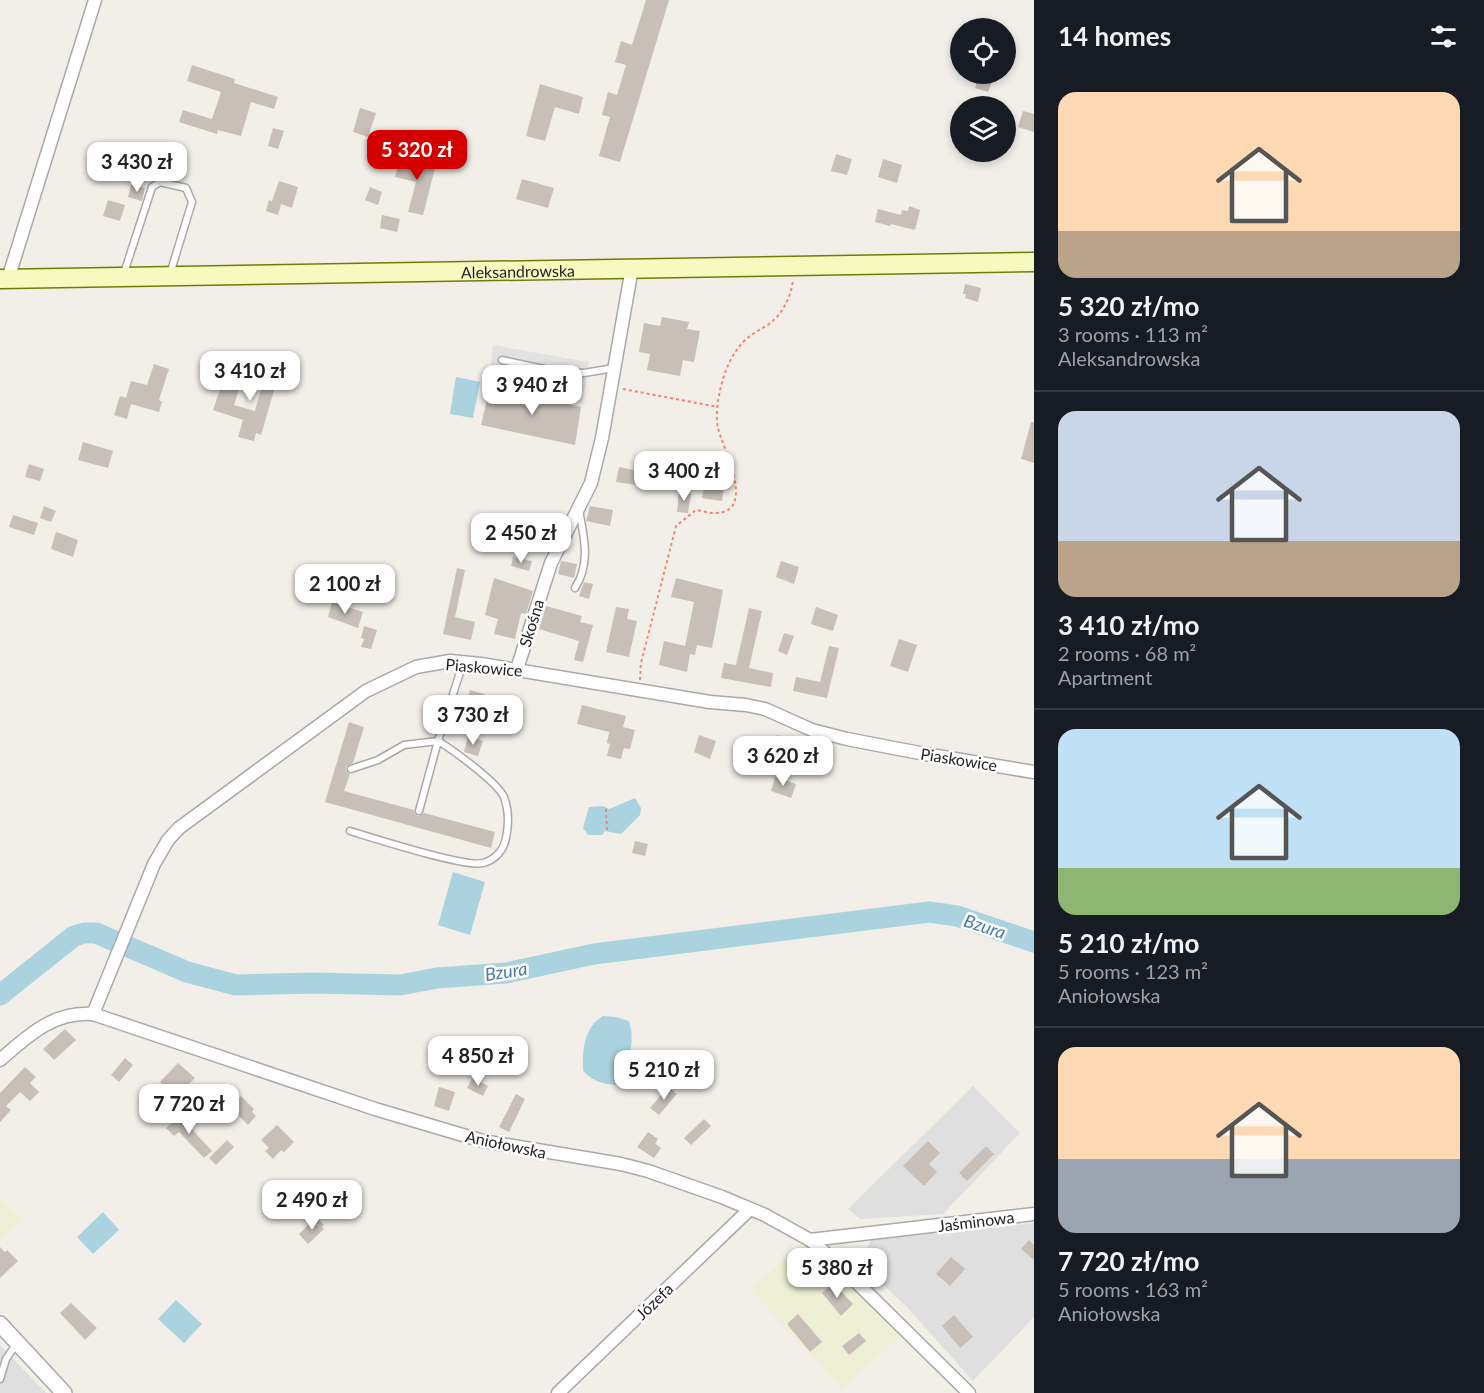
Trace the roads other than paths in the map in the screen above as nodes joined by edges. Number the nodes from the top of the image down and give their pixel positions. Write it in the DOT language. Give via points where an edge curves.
graph roads {
  1 [pos="95,0"];
  2 [pos="1034,262"];
  3 [pos="632,268"];
  4 [pos="170,276"];
  5 [pos="123,277"];
  6 [pos="4,279"];
  7 [pos="502,360"];
  8 [pos="614,368"];
  9 [pos="579,509"];
  10 [pos="575,588"];
  11 [pos="463,662"];
  12 [pos="517,669"];
  13 [pos="438,741"];
  14 [pos="351,769"];
  15 [pos="1034,772"];
  16 [pos="419,812"];
  17 [pos="350,831"];
  18 [pos="93,1014"];
  19 [pos="0,1060"];
  20 [pos="750,1209"];
  21 [pos="1034,1214"];
  22 [pos="810,1240"];
  23 [pos="0,1324"];
  24 [pos="17,1343"];
  25 [pos="0,1379"];
  26 [pos="64,1393"];
  27 [pos="558,1393"];
  28 [pos="969,1393"];
  1 -- 6 [label="street"];
  2 -- 3 [label="main road, Aleksandrowska"];
  3 -- 4 [label="main road, Aleksandrowska"];
  3 -- 8 [label="street, Skośna"];
  4 -- 5 [label="main road, Aleksandrowska"];
  4 -- 5 [label="lane" via="192,202 186,188 160,182 152,187"];
  5 -- 6 [label="main road, Aleksandrowska"];
  7 -- 8 [label="lane" via="554,371"];
  8 -- 9 [label="street, Skośna" via="597,460"];
  9 -- 10 [label="lane" via="586,552"];
  9 -- 12 [label="street, Skośna" via="545,580"];
  11 -- 12 [label="street, Piaskowice"];
  11 -- 13 [label="lane"];
  11 -- 18 [label="street, Piaskowice" via="416,667 366,691 179,828 154,864"];
  12 -- 15 [label="street, Piaskowice" via="746,705 847,739"];
  13 -- 14 [label="lane" via="404,745"];
  13 -- 16 [label="lane"];
  13 -- 17 [label="lane" via="473,766 503,795 509,818 506,841 498,856 481,864 447,859"];
  18 -- 19 [label="street, Aniołowska" via="54,1020"];
  18 -- 20 [label="street, Aniołowska" via="375,1109 483,1141 648,1171"];
  20 -- 22 [label="street, Aniołowska"];
  20 -- 27 [label="street, Józefa"];
  21 -- 22 [label="street, Jaśminowa"];
  22 -- 28 [label="street, Aniołowska" via="875,1298"];
  23 -- 24 [label="street"];
  24 -- 25 [label="lane" via="6,1359"];
  24 -- 26 [label="street"];
}
